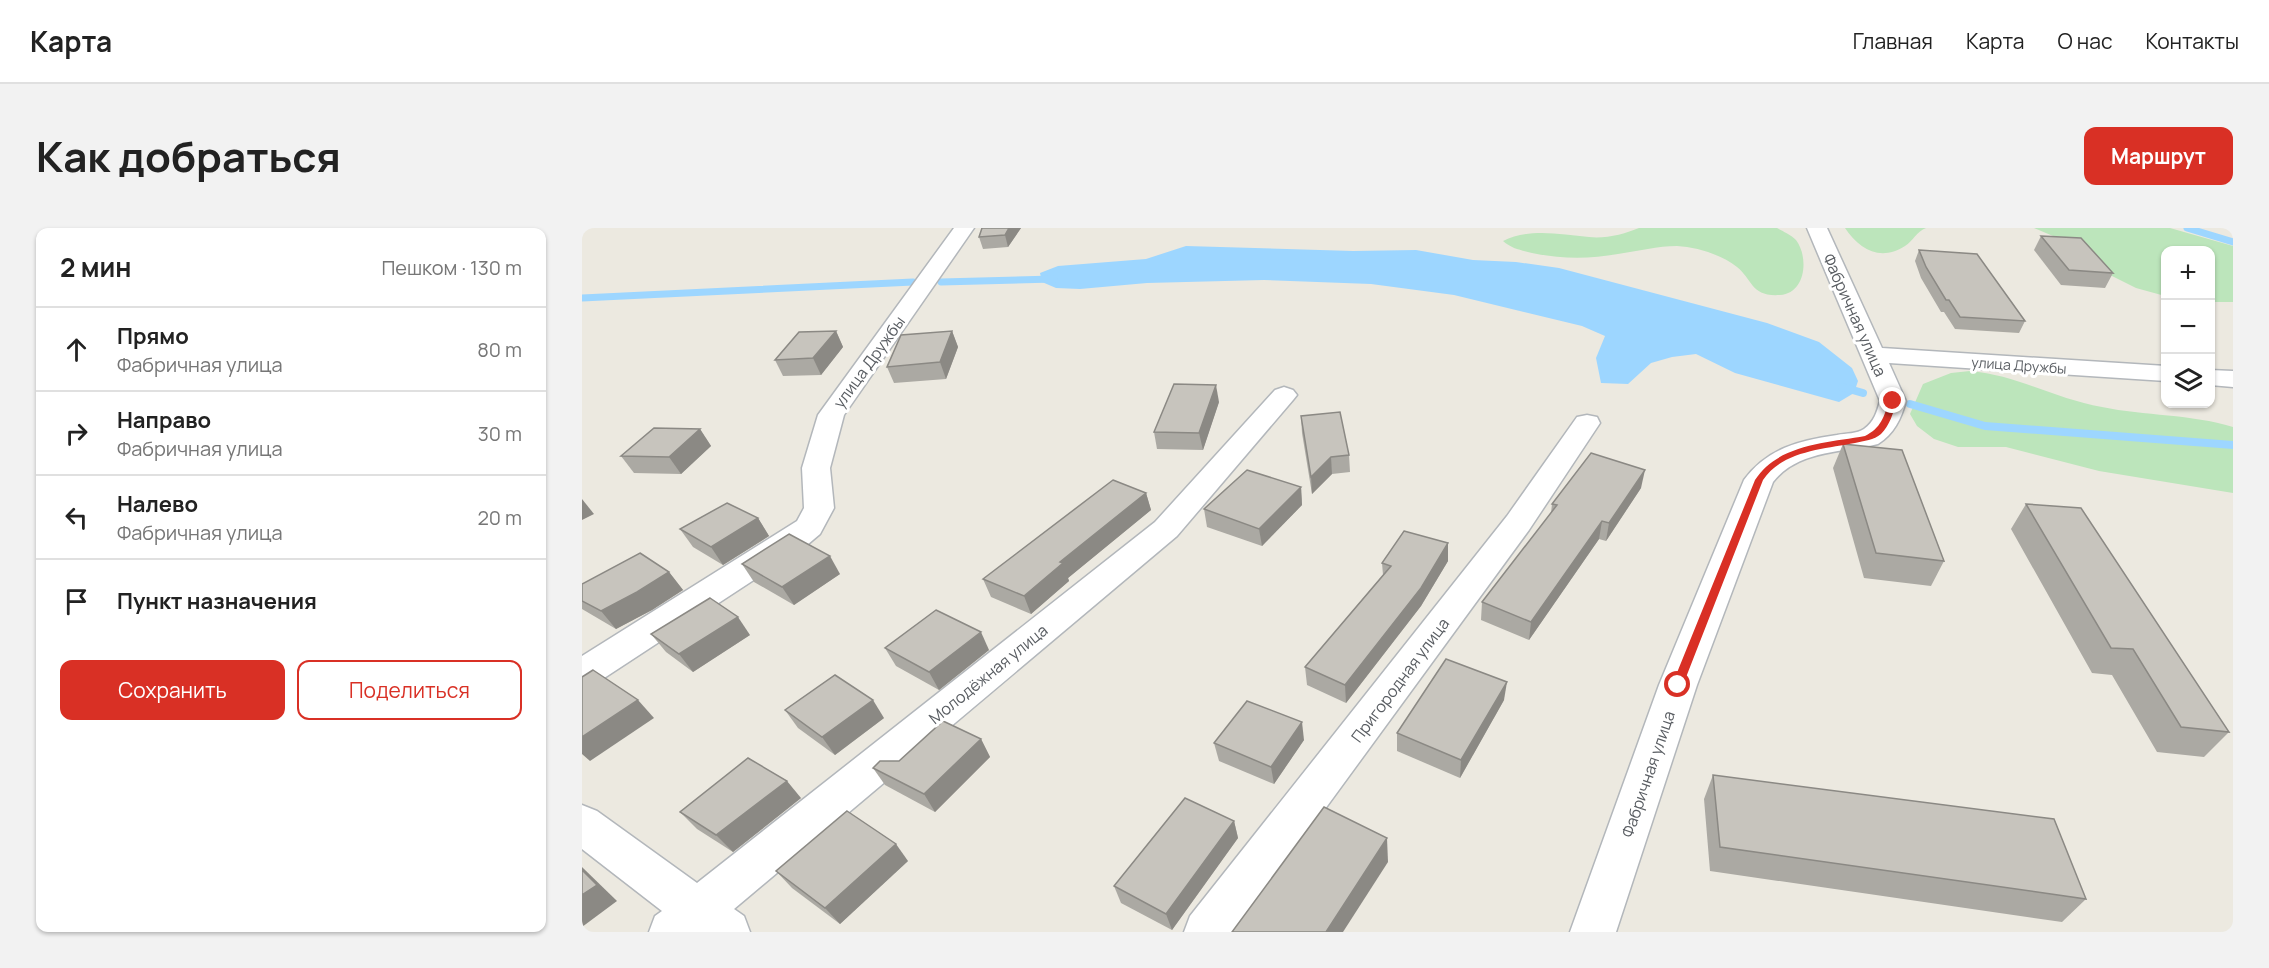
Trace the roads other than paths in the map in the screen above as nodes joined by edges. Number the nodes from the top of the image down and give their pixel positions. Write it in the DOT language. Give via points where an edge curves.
graph roads {
  1 [pos="964,228"];
  2 [pos="1817,228"];
  3 [pos="1872,355"];
  4 [pos="2161,374"];
  5 [pos="2215,377"];
  6 [pos="2233,379"];
  7 [pos="1284,394"];
  8 [pos="1587,423"];
  9 [pos="582,674"];
  10 [pos="582,824"];
  11 [pos="699,925"];
  12 [pos="1207,932"];
  13 [pos="1593,932"];
  1 -- 9 [label="street, улица Дружбы" via="831,415 816,468 819,508 809,527"];
  2 -- 3 [label="street, Фабричная улица"];
  3 -- 4 [label="street, улица Дружбы"];
  3 -- 13 [label="street, Фабричная улица" via="1893,401 1886,423 1877,433 1796,452 1767,467 1759,480 1678,685"];
  5 -- 6 [label="street"];
  7 -- 11 [label="street, Молодёжная улица" via="1166,529"];
  8 -- 12 [label="street, Пригородная улица" via="1511,532"];
  10 -- 11 [label="street"];
}
